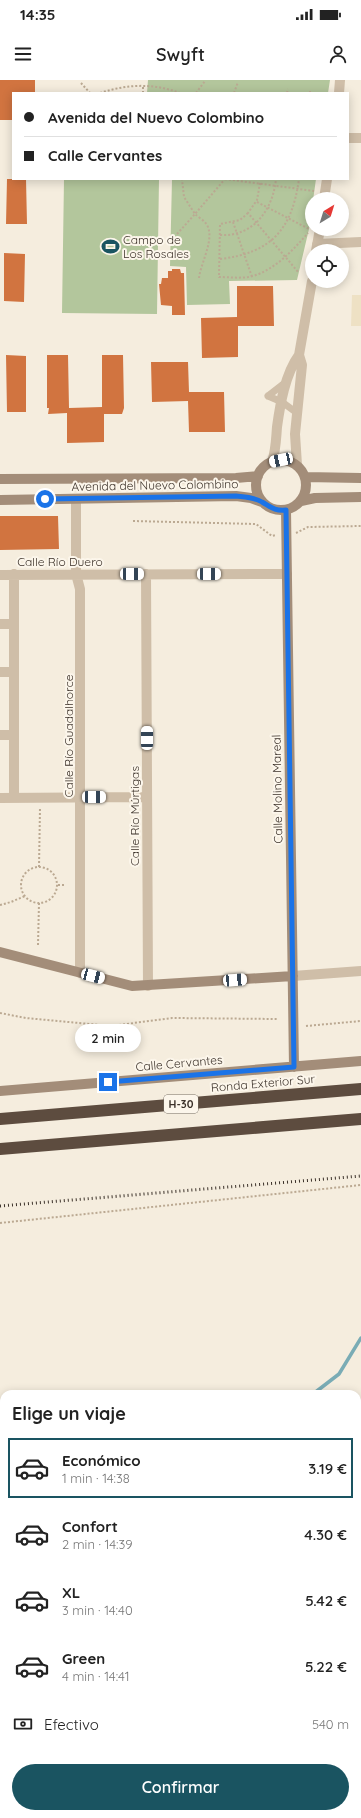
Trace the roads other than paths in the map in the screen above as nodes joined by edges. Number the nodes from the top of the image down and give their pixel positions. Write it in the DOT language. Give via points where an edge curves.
graph roads {
  1 [pos="340,80"];
  2 [pos="339,92"];
  3 [pos="349,138"];
  4 [pos="361,138"];
  5 [pos="327,180"];
  6 [pos="325,192"];
  7 [pos="361,242"];
  8 [pos="343,244"];
  9 [pos="311,288"];
  10 [pos="299,356"];
  11 [pos="287,381"];
  12 [pos="282,402"];
  13 [pos="297,413"];
  14 [pos="272,462"];
  15 [pos="296,465"];
  16 [pos="258,476"];
  17 [pos="305,477"];
  18 [pos="361,478"];
  19 [pos="0,479"];
  20 [pos="361,497"];
  21 [pos="76,499"];
  22 [pos="0,500"];
  23 [pos="302,501"];
  24 [pos="262,502"];
  25 [pos="286,510"];
  26 [pos="0,574"];
  27 [pos="14,574"];
  28 [pos="76,574"];
  29 [pos="146,574"];
  30 [pos="287,574"];
  31 [pos="0,624"];
  32 [pos="14,624"];
  33 [pos="0,672"];
  34 [pos="14,672"];
  35 [pos="0,735"];
  36 [pos="14,735"];
  37 [pos="81,797"];
  38 [pos="0,798"];
  39 [pos="14,798"];
  40 [pos="147,798"];
  41 [pos="0,952"];
  42 [pos="361,971"];
  43 [pos="80,973"];
  44 [pos="293,976"];
  45 [pos="148,986"];
  46 [pos="361,1061"];
  47 [pos="294,1067"];
  48 [pos="361,1088"];
  49 [pos="0,1091"];
  50 [pos="0,1119"];
  51 [pos="361,1120"];
  52 [pos="0,1149"];
  1 -- 2 [label="street"];
  3 -- 4 [label="street"];
  5 -- 6 [label="street"];
  7 -- 8 [label="street"];
  9 -- 10 [label="street"];
  10 -- 11 [label="street" via="293,363"];
  10 -- 13 [label="street" via="302,365"];
  11 -- 12 [label="street"];
  11 -- 12 [label="lane" via="268,396"];
  12 -- 13 [label="lane"];
  12 -- 14 [label="street"];
  13 -- 15 [label="street"];
  14 -- 15 [label="street" via="281,460"];
  14 -- 16 [label="street" via="261,470"];
  15 -- 17 [label="street"];
  16 -- 19 [label="street, Avenida del Nuevo Colombino"];
  16 -- 24 [label="street" via="256,490"];
  17 -- 18 [label="street"];
  17 -- 23 [label="street" via="305,494"];
  20 -- 23 [label="street" via="315,498"];
  21 -- 22 [label="street, Avenida del Nuevo Colombino"];
  21 -- 24 [label="street, Avenida del Nuevo Colombino" via="236,496"];
  21 -- 28 [label="street, Calle Río Guadalhorce"];
  23 -- 25 [label="street"];
  24 -- 25 [label="street" via="273,509"];
  25 -- 30 [label="street, Calle Molino Mareal"];
  26 -- 27 [label="street, Calle Río Duero"];
  27 -- 28 [label="street, Calle Río Duero"];
  27 -- 32 [label="street"];
  28 -- 29 [label="street, Calle Río Duero"];
  28 -- 37 [label="street, Calle Río Guadalhorce" via="80,590"];
  29 -- 30 [label="street, Calle Río Duero"];
  29 -- 40 [label="street, Calle Río Múrtigas"];
  30 -- 44 [label="street, Calle Molino Mareal"];
  31 -- 32 [label="street"];
  32 -- 34 [label="street"];
  33 -- 34 [label="street"];
  34 -- 36 [label="street"];
  35 -- 36 [label="street"];
  36 -- 39 [label="street"];
  37 -- 39 [label="street"];
  37 -- 40 [label="street"];
  37 -- 43 [label="street, Calle Río Guadalhorce"];
  38 -- 39 [label="street"];
  40 -- 45 [label="street, Calle Río Múrtigas"];
  41 -- 43 [label="street"];
  42 -- 44 [label="street"];
  43 -- 45 [label="street" via="132,986"];
  44 -- 45 [label="street"];
  44 -- 47 [label="street, Calle Molino Mareal"];
  46 -- 47 [label="street, Calle Cervantes"];
  47 -- 49 [label="street, Calle Cervantes"];
  48 -- 50 [label="highway, Ronda Exterior Sur / H-30"];
  51 -- 52 [label="highway"];
}
